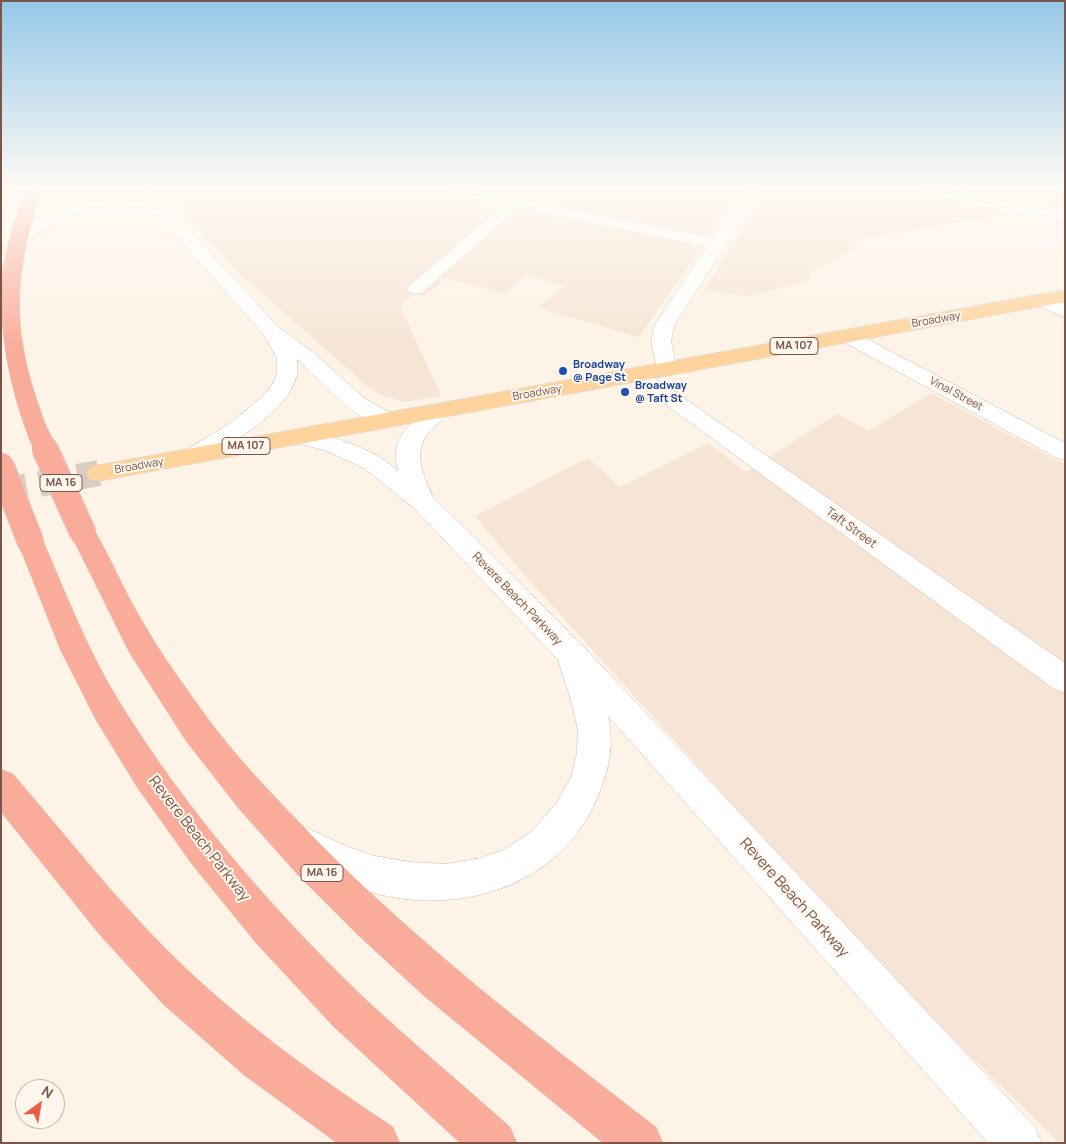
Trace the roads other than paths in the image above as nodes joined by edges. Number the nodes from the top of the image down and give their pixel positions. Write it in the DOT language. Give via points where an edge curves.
graph roads {
  1 [pos="11,242"];
  2 [pos="21,242"];
  3 [pos="191,242"];
  4 [pos="469,242"];
  5 [pos="710,242"];
  6 [pos="718,244"];
  7 [pos="6,262"];
  8 [pos="416,289"];
  9 [pos="1065,296"];
  10 [pos="1042,300"];
  11 [pos="1065,312"];
  12 [pos="272,332"];
  13 [pos="847,336"];
  14 [pos="667,369"];
  15 [pos="638,375"];
  16 [pos="441,411"];
  17 [pos="387,420"];
  18 [pos="300,436"];
  19 [pos="1065,453"];
  20 [pos="192,456"];
  21 [pos="1,466"];
  22 [pos="98,473"];
  23 [pos="423,502"];
  24 [pos="570,653"];
  25 [pos="1065,680"];
  26 [pos="1,785"];
  27 [pos="278,825"];
  28 [pos="377,1143"];
  29 [pos="494,1143"];
  30 [pos="640,1143"];
  31 [pos="1018,1143"];
  1 -- 7 [label="highway, Revere Beach Parkway / MA 16"];
  2 -- 7 [label="street"];
  3 -- 12 [label="street"];
  4 -- 8 [label="street"];
  5 -- 6 [label="street"];
  6 -- 14 [label="street" via="663,328 661,341"];
  7 -- 27 [label="highway, Revere Beach Parkway / MA 16, bridge" via="3,302 7,344 16,378 83,533 127,621 158,672 204,738"];
  9 -- 10 [label="main road, Broadway / MA 107"];
  10 -- 11 [label="street"];
  10 -- 13 [label="main road, Broadway / MA 107"];
  12 -- 17 [label="street" via="305,355 356,403"];
  12 -- 20 [label="street" via="287,359 287,372 278,391 254,416"];
  13 -- 14 [label="main road, Broadway / MA 107"];
  13 -- 19 [label="street, Vinal Street"];
  14 -- 15 [label="main road, Broadway / MA 107"];
  15 -- 16 [label="main road, Broadway / MA 107"];
  15 -- 25 [label="street, Taft Street"];
  16 -- 17 [label="main road, Broadway / MA 107"];
  16 -- 23 [label="street, Revere Beach Parkway" via="416,432 408,450 408,463"];
  17 -- 18 [label="main road, Broadway / MA 107"];
  18 -- 20 [label="main road, Broadway / MA 107"];
  18 -- 23 [label="street, Revere Beach Parkway" via="334,446 372,464"];
  20 -- 22 [label="main road, Broadway / MA 107"];
  21 -- 29 [label="highway, Revere Beach Parkway, bridge" via="75,648 107,710 139,761 204,850 270,929 348,1011"];
  23 -- 24 [label="street, Revere Beach Parkway"];
  24 -- 27 [label="street, Revere Beach Parkway" via="594,730 590,769 581,797 565,823 541,847 511,866 474,880 433,883 391,879 336,862"];
  24 -- 31 [label="street, Revere Beach Parkway"];
  26 -- 28 [label="highway" via="125,934 169,981 207,1017 280,1076"];
  27 -- 30 [label="highway, Revere Beach Parkway / MA 16" via="349,899 440,983"];
}
